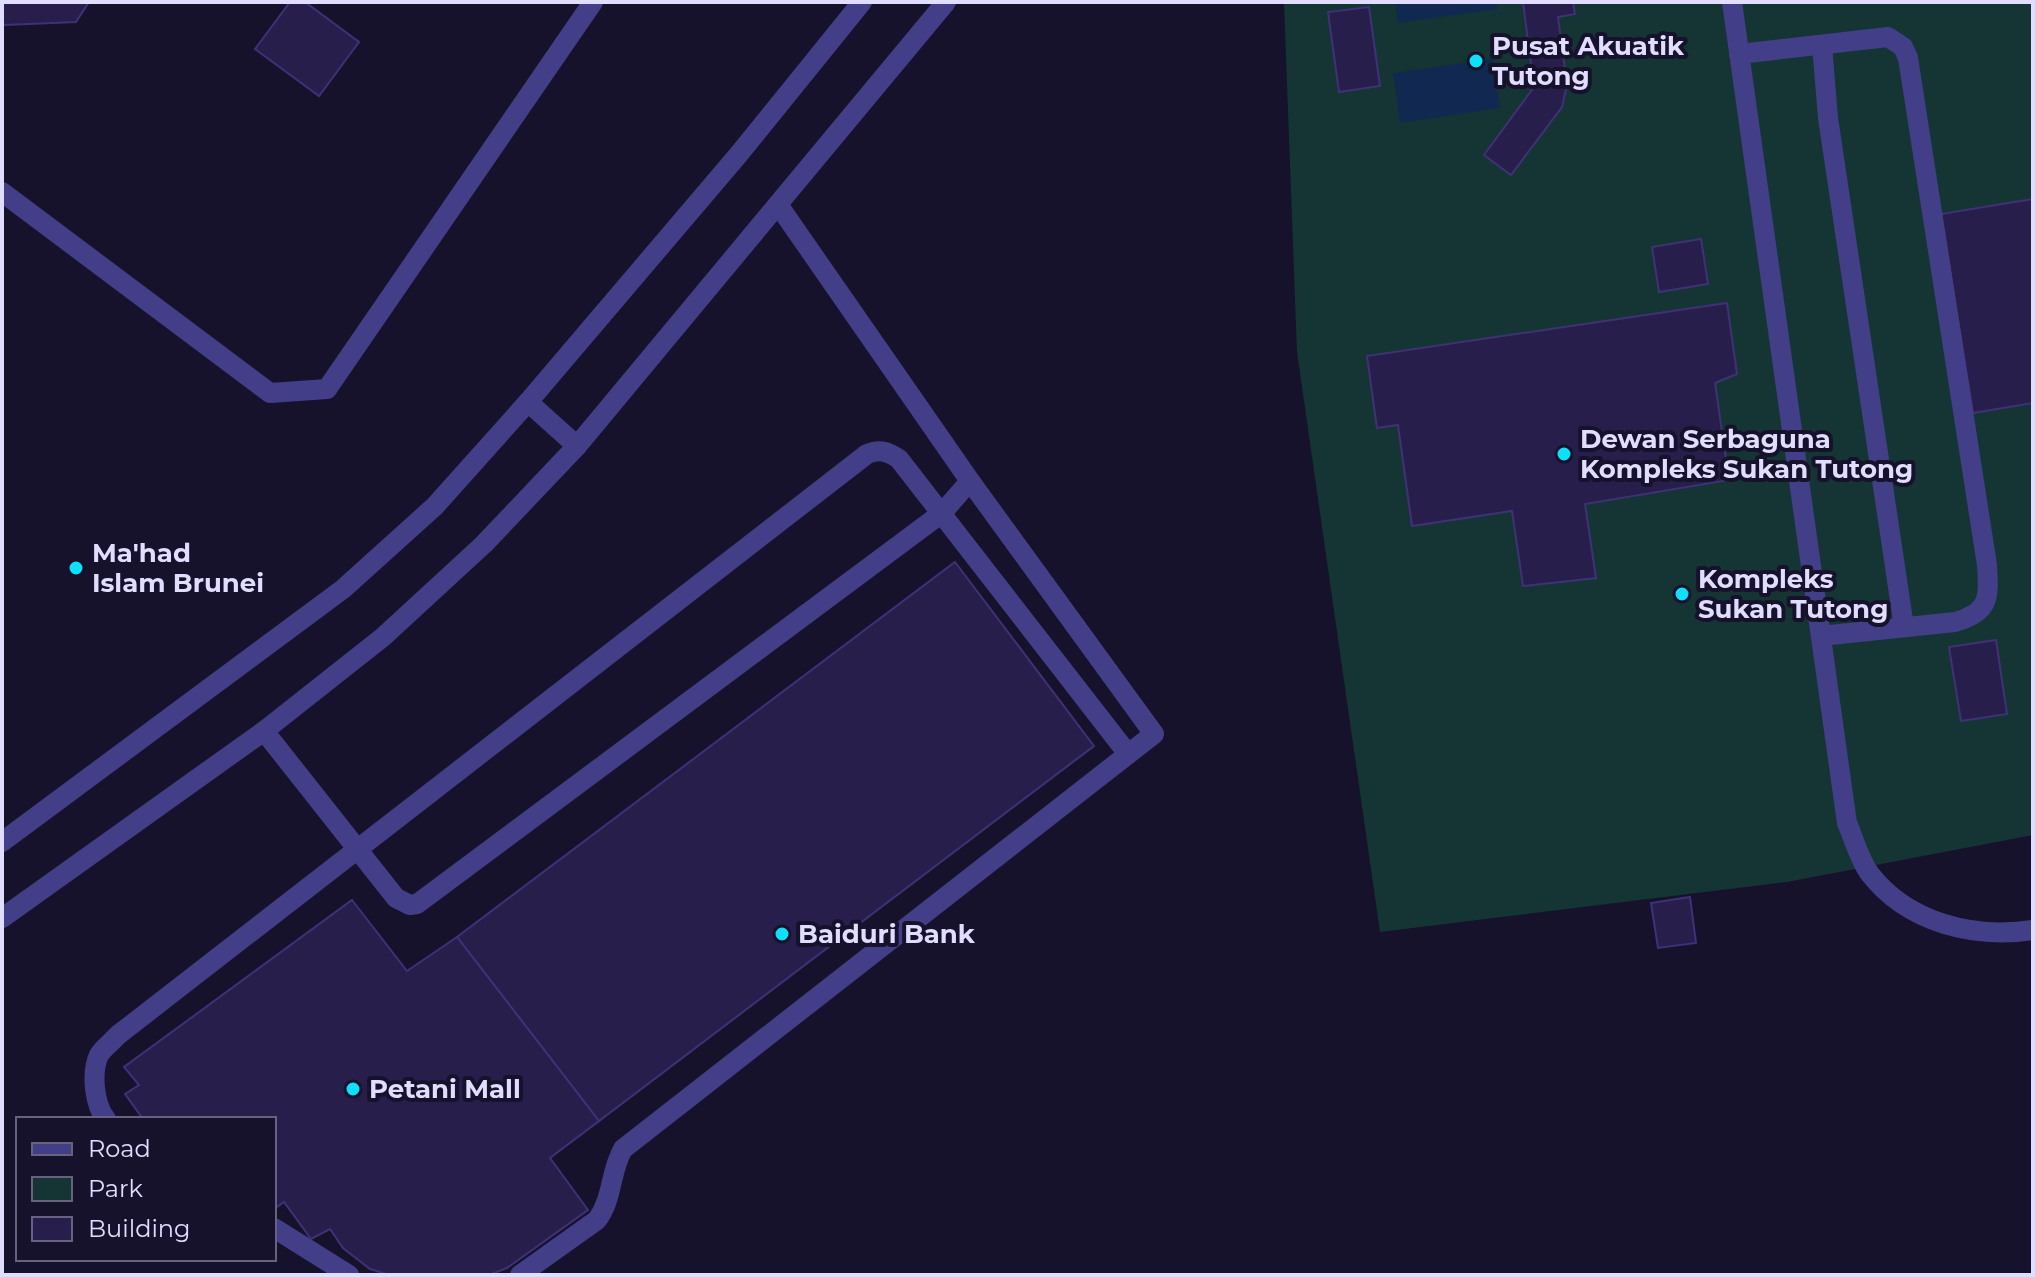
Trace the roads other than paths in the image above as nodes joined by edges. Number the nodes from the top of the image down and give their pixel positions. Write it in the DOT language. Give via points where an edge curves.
graph roads {
  1 [pos="593,2"];
  2 [pos="862,2"];
  3 [pos="946,2"];
  4 [pos="1732,2"];
  5 [pos="1822,45"];
  6 [pos="1739,54"];
  7 [pos="2,192"];
  8 [pos="779,206"];
  9 [pos="528,402"];
  10 [pos="577,446"];
  11 [pos="970,481"];
  12 [pos="942,513"];
  13 [pos="1904,627"];
  14 [pos="1821,636"];
  15 [pos="264,731"];
  16 [pos="1128,754"];
  17 [pos="2,842"];
  18 [pos="358,850"];
  19 [pos="2,918"];
  20 [pos="2033,930"];
  21 [pos="104,1117"];
  22 [pos="276,1229"];
  23 [pos="349,1275"];
  24 [pos="520,1275"];
  1 -- 7 [label="street" via="327,389 270,393"];
  2 -- 9 [label="street"];
  3 -- 8 [label="street"];
  4 -- 6 [label="street"];
  5 -- 6 [label="street"];
  5 -- 13 [label="street" via="1828,118"];
  5 -- 13 [label="street" via="1888,37 1908,58 1987,565 1984,608 1972,617"];
  6 -- 14 [label="street"];
  8 -- 10 [label="street"];
  8 -- 11 [label="street"];
  9 -- 10 [label="street"];
  9 -- 17 [label="street" via="435,506 343,589"];
  10 -- 15 [label="street" via="484,544 383,637"];
  11 -- 12 [label="street"];
  11 -- 16 [label="street" via="1154,734"];
  12 -- 16 [label="street"];
  12 -- 18 [label="street" via="417,904 396,898"];
  12 -- 18 [label="street" via="899,459 878,450 867,454"];
  13 -- 14 [label="street"];
  14 -- 20 [label="street" via="1847,823 1869,873 1908,910 1960,929"];
  15 -- 18 [label="street"];
  15 -- 19 [label="street"];
  16 -- 24 [label="street" via="623,1149 597,1220"];
  18 -- 21 [label="street" via="118,1035 99,1055 94,1084"];
  22 -- 23 [label="street"];
}
